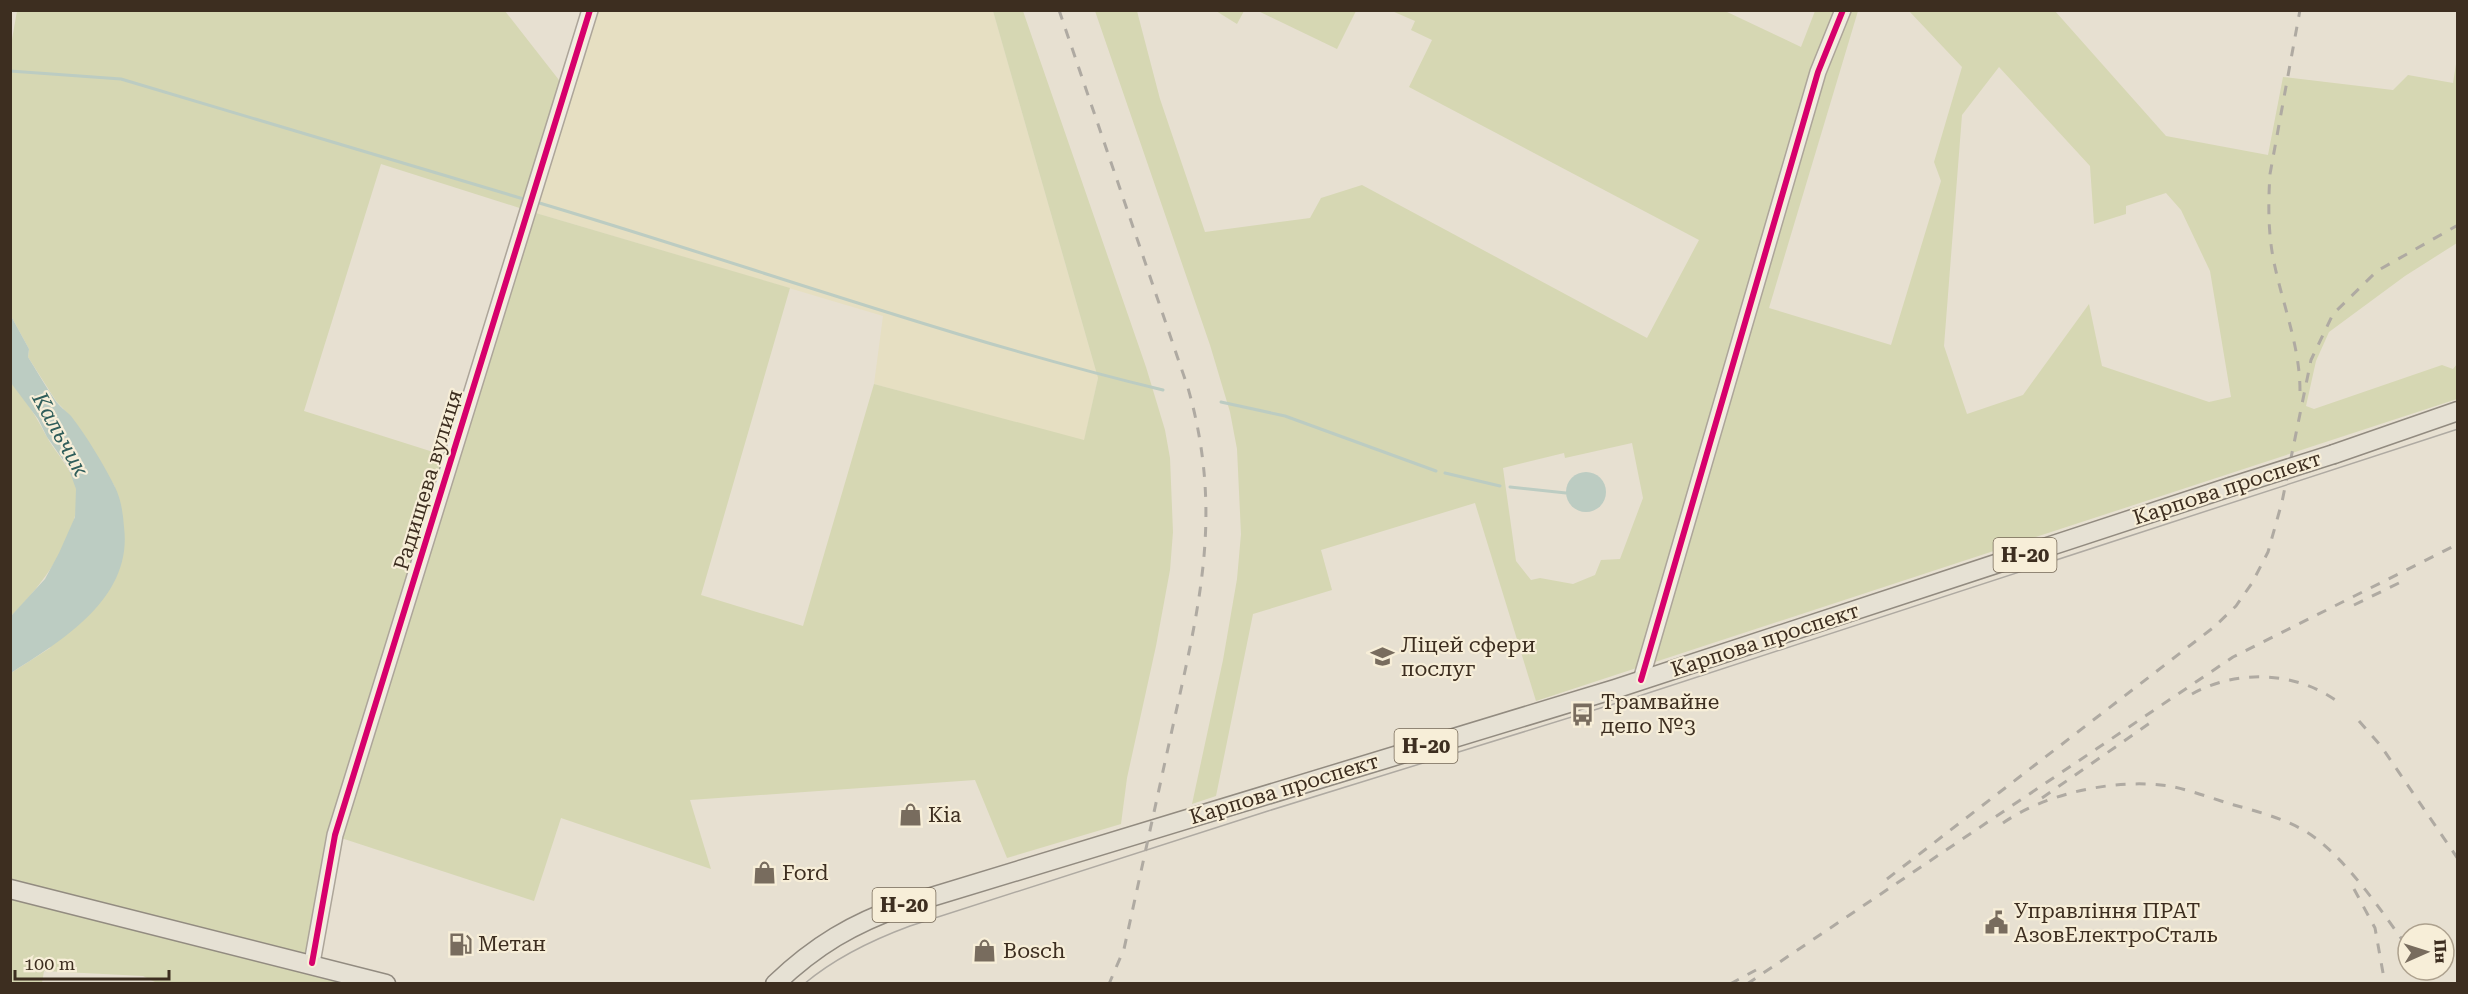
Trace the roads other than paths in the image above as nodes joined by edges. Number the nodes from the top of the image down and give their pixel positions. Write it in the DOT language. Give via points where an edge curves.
graph roads {
  1 [pos="590,10"];
  2 [pos="1843,10"];
  3 [pos="2457,411"];
  4 [pos="1641,680"];
  5 [pos="10,889"];
  6 [pos="312,963"];
  7 [pos="386,984"];
  8 [pos="775,984"];
  1 -- 6 [label="street, Радищева вулиця" via="335,835"];
  2 -- 4 [label="street" via="1818,72"];
  3 -- 4 [label="main road, Карпова проспект / Н-20, bridge"];
  4 -- 8 [label="main road, Карпова проспект / Н-20" via="905,905 838,934 809,953"];
  5 -- 6 [label="main road"];
  6 -- 7 [label="main road"];
}
